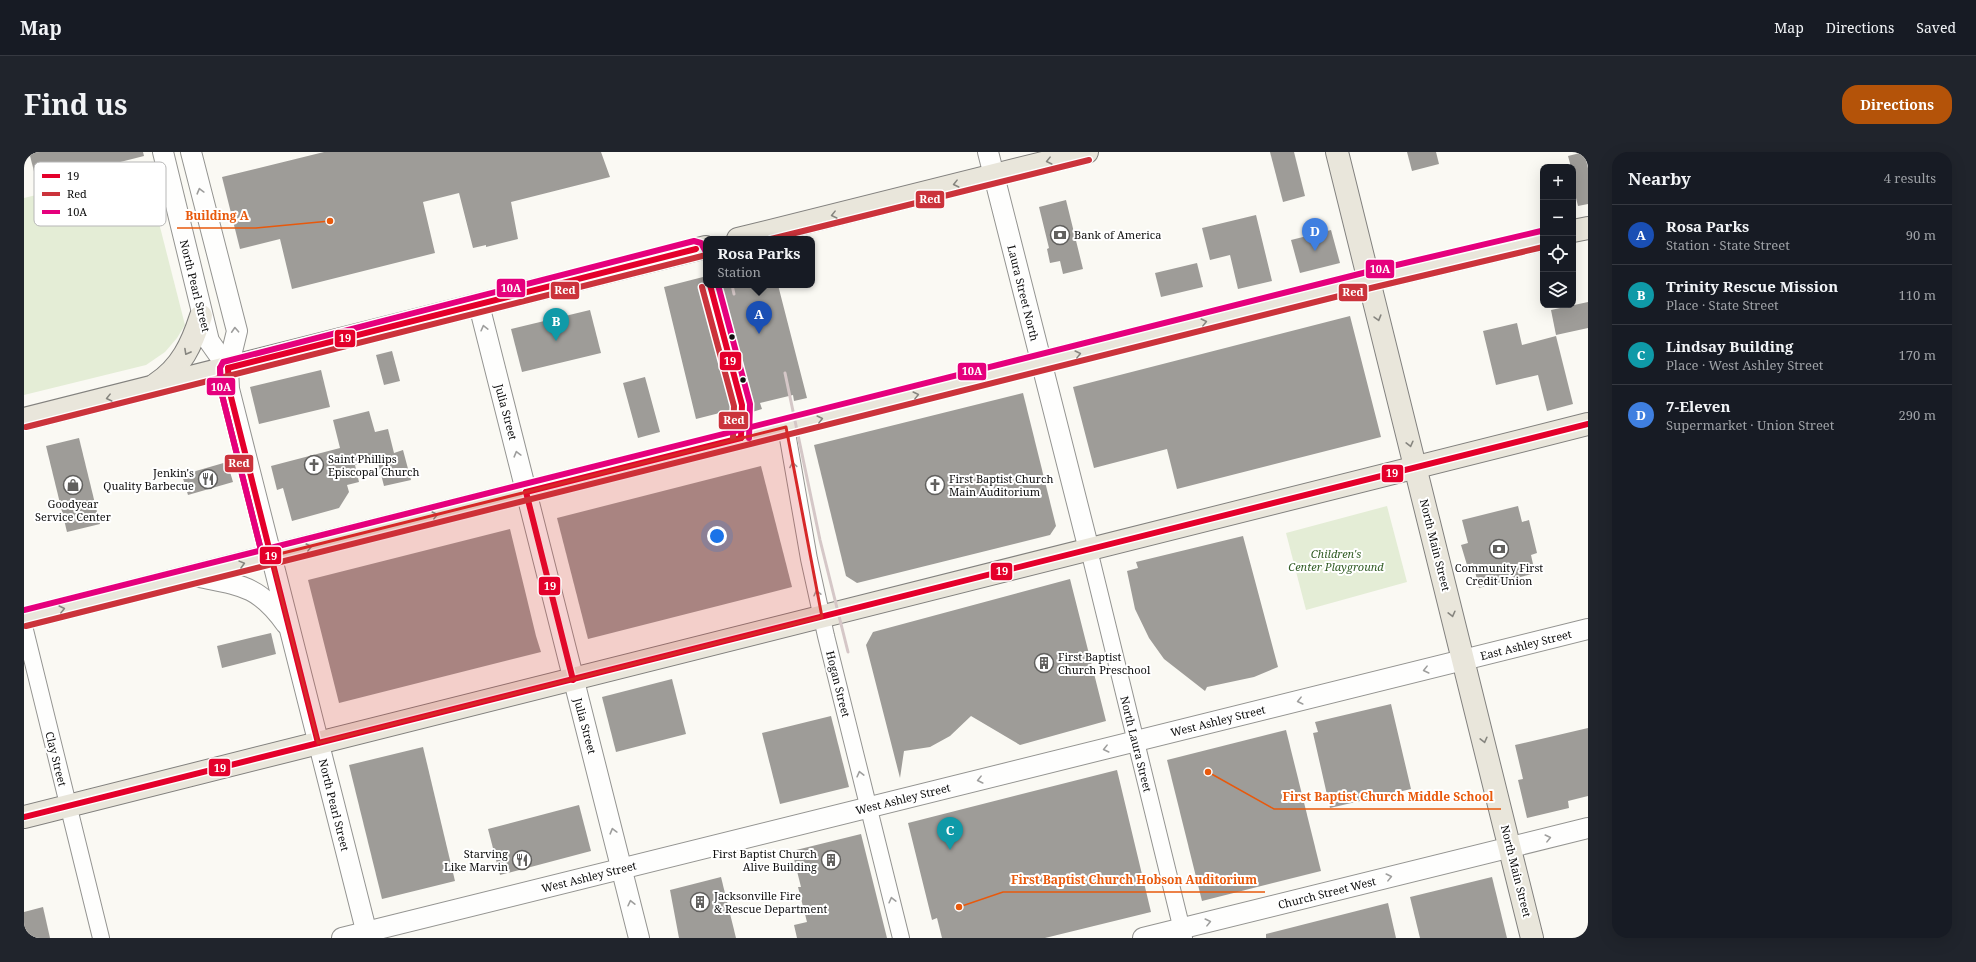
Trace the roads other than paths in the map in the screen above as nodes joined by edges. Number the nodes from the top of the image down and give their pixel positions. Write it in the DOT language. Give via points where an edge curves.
graph roads {
  1 [pos="163,152"];
  2 [pos="191,152"];
  3 [pos="988,152"];
  4 [pos="1087,152"];
  5 [pos="1337,152"];
  6 [pos="165,162"];
  7 [pos="166,165"];
  8 [pos="994,175"];
  9 [pos="1588,228"];
  10 [pos="1576,231"];
  11 [pos="750,236"];
  12 [pos="1540,240"];
  13 [pos="703,248"];
  14 [pos="1369,280"];
  15 [pos="478,305"];
  16 [pos="201,316"];
  17 [pos="1040,363"];
  18 [pos="228,368"];
  19 [pos="150,388"];
  20 [pos="24,419"];
  21 [pos="1588,424"];
  22 [pos="786,427"];
  23 [pos="1416,467"];
  24 [pos="526,492"];
  25 [pos="1089,550"];
  26 [pos="271,556"];
  27 [pos="194,576"];
  28 [pos="822,617"];
  29 [pos="24,618"];
  30 [pos="24,626"];
  31 [pos="290,629"];
  32 [pos="1588,630"];
  33 [pos="1464,660"];
  34 [pos="573,680"];
  35 [pos="1135,742"];
  36 [pos="318,744"];
  37 [pos="68,806"];
  38 [pos="869,808"];
  39 [pos="24,817"];
  40 [pos="1588,828"];
  41 [pos="1510,847"];
  42 [pos="623,869"];
  43 [pos="1183,933"];
  44 [pos="367,935"];
  45 [pos="101,938"];
  46 [pos="342,938"];
  47 [pos="639,938"];
  48 [pos="901,938"];
  49 [pos="1143,938"];
  50 [pos="1532,938"];
  1 -- 6 [label="street, North Pearl Street"];
  18 -- 2 [label="street, North Pearl Street, one-way" via="237,331"];
  3 -- 8 [label="street, Laura Street North"];
  4 -- 8 [label="main road, one-way"];
  5 -- 14 [label="main road, North Main Street"];
  7 -- 16 [label="street, North Pearl Street"];
  8 -- 11 [label="main road, one-way"];
  8 -- 17 [label="street, Laura Street North"];
  9 -- 10 [label="main road"];
  12 -- 14 [label="main road"];
  13 -- 15 [label="main road"];
  17 -- 14 [label="main road, one-way"];
  14 -- 23 [label="main road, North Main Street, one-way"];
  15 -- 18 [label="main road"];
  24 -- 15 [label="street, Julia Street, one-way"];
  16 -- 18 [label="street, North Pearl Street" via="209,342"];
  16 -- 19 [label="main road, one-way" via="194,338 183,359 168,377"];
  22 -- 17 [label="main road, one-way"];
  17 -- 25 [label="street, Laura Street North"];
  18 -- 19 [label="main road"];
  18 -- 26 [label="street, North Pearl Street" via="229,389"];
  19 -- 20 [label="main road, one-way"];
  21 -- 23 [label="main road"];
  22 -- 24 [label="main road"];
  28 -- 22 [label="street, Hogan Street, one-way"];
  23 -- 25 [label="main road"];
  23 -- 33 [label="main road, North Main Street, one-way"];
  26 -- 24 [label="main road, one-way"];
  24 -- 34 [label="street, Julia Street"];
  25 -- 28 [label="main road"];
  25 -- 35 [label="street, North Laura Street"];
  27 -- 26 [label="main road, one-way"];
  26 -- 31 [label="street, North Pearl Street"];
  29 -- 27 [label="main road, one-way"];
  27 -- 31 [label="street" via="241,586 259,593 275,608"];
  28 -- 34 [label="main road"];
  38 -- 28 [label="street, Hogan Street, one-way"];
  30 -- 37 [label="street, Clay Street"];
  31 -- 36 [label="street, North Pearl Street"];
  32 -- 33 [label="street, East Ashley Street"];
  33 -- 35 [label="street, West Ashley Street, one-way"];
  33 -- 41 [label="main road, North Main Street, one-way"];
  34 -- 36 [label="main road"];
  42 -- 34 [label="street, Julia Street, one-way"];
  35 -- 38 [label="street, West Ashley Street, one-way"];
  35 -- 43 [label="street, North Laura Street"];
  36 -- 37 [label="main road"];
  36 -- 44 [label="street, North Pearl Street"];
  37 -- 39 [label="main road"];
  37 -- 45 [label="street, Clay Street"];
  38 -- 42 [label="street, West Ashley Street"];
  48 -- 38 [label="street, Hogan Street, one-way"];
  41 -- 40 [label="street, Church Street West, one-way"];
  43 -- 41 [label="street, Church Street West, one-way"];
  41 -- 50 [label="main road, North Main Street"];
  42 -- 44 [label="street, West Ashley Street"];
  47 -- 42 [label="street, Julia Street, one-way"];
  43 -- 49 [label="street, Church Street West"];
  44 -- 46 [label="street, West Ashley Street"];
}
